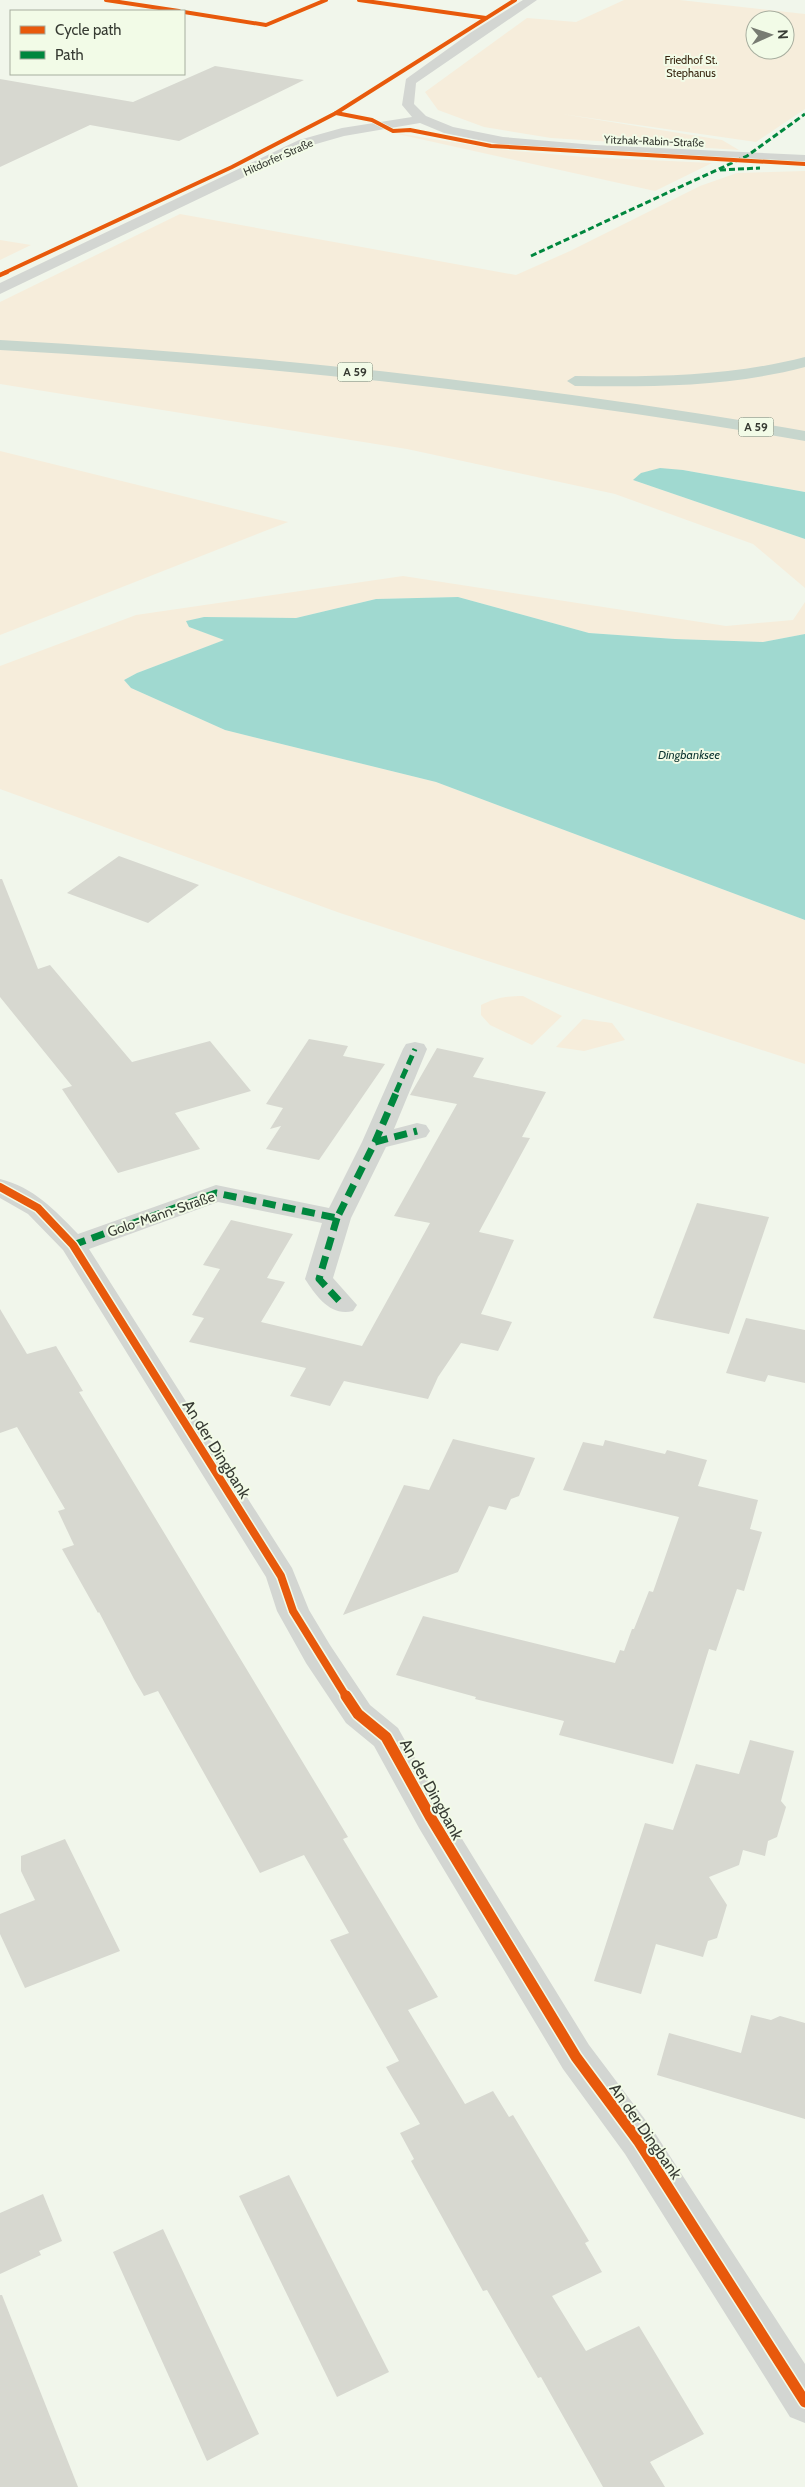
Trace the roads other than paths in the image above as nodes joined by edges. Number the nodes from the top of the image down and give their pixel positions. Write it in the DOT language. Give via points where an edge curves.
graph roads {
  1 [pos="531,0"];
  2 [pos="421,119"];
  3 [pos="805,159"];
  4 [pos="0,289"];
  5 [pos="168,340"];
  6 [pos="0,345"];
  7 [pos="310,352"];
  8 [pos="805,362"];
  9 [pos="556,379"];
  10 [pos="575,381"];
  11 [pos="670,397"];
  12 [pos="805,436"];
  13 [pos="415,1050"];
  14 [pos="418,1131"];
  15 [pos="375,1142"];
  16 [pos="0,1188"];
  17 [pos="337,1218"];
  18 [pos="73,1244"];
  19 [pos="343,1305"];
  20 [pos="805,2402"];
  1 -- 2 [label="street" via="410,82 408,105"];
  2 -- 3 [label="street, Yitzhak-Rabin-Straße" via="449,130 503,142"];
  2 -- 4 [label="street, Hitdorfer Straße" via="342,132 304,143"];
  5 -- 7 [label="highway"];
  6 -- 12 [label="highway, A 59" via="326,369 627,406"];
  8 -- 10 [label="highway" via="727,378"];
  9 -- 10 [label="highway"];
  10 -- 11 [label="highway"];
  13 -- 15 [label="street"];
  14 -- 15 [label="street"];
  15 -- 17 [label="street"];
  16 -- 18 [label="street, An der Dingbank" via="38,1208"];
  17 -- 18 [label="street, Golo-Mann-Straße" via="216,1193"];
  17 -- 19 [label="street" via="319,1280"];
  18 -- 20 [label="street, An der Dingbank" via="281,1576 293,1612 318,1654 358,1714 386,1737 431,1818 576,2057 639,2142"];
}
